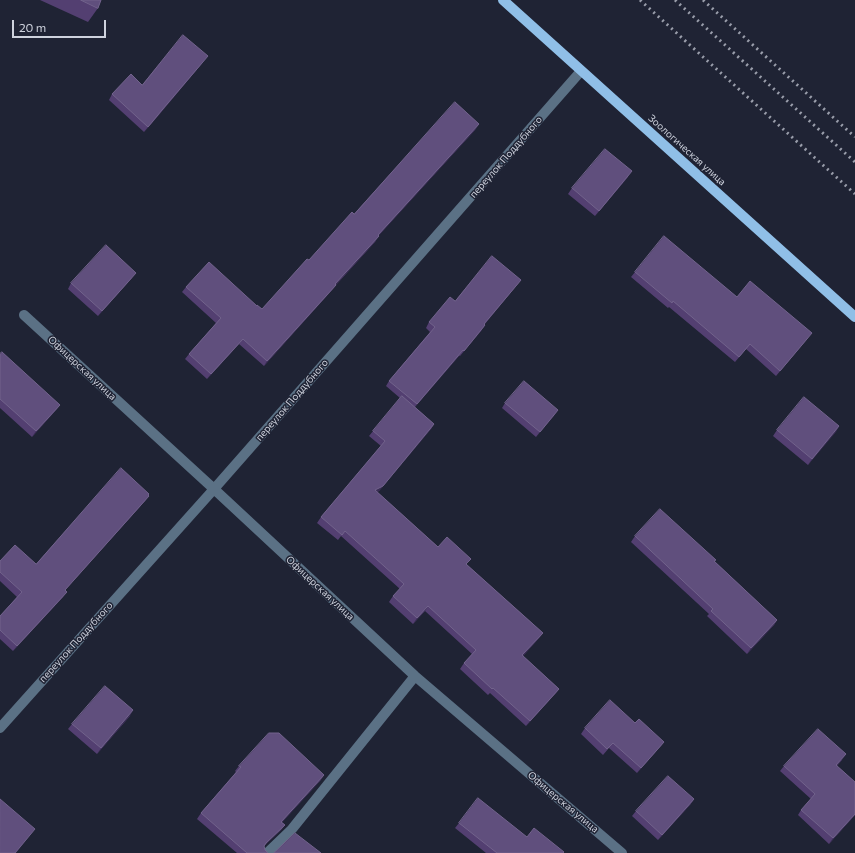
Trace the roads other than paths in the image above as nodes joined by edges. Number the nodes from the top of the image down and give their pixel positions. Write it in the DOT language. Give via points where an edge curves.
graph roads {
  1 [pos="503,0"];
  2 [pos="581,71"];
  3 [pos="24,315"];
  4 [pos="855,317"];
  5 [pos="214,488"];
  6 [pos="415,676"];
  7 [pos="0,728"];
  8 [pos="268,853"];
  9 [pos="622,853"];
  1 -- 2 [label="main road, Зоологическая улица"];
  2 -- 4 [label="main road, Зоологическая улица"];
  2 -- 5 [label="street, переулок Поддубного"];
  3 -- 5 [label="street, Офицерская улица"];
  5 -- 6 [label="street, Офицерская улица"];
  5 -- 7 [label="street, переулок Поддубного"];
  6 -- 8 [label="street" via="292,829"];
  6 -- 9 [label="street, Офицерская улица"];
}
